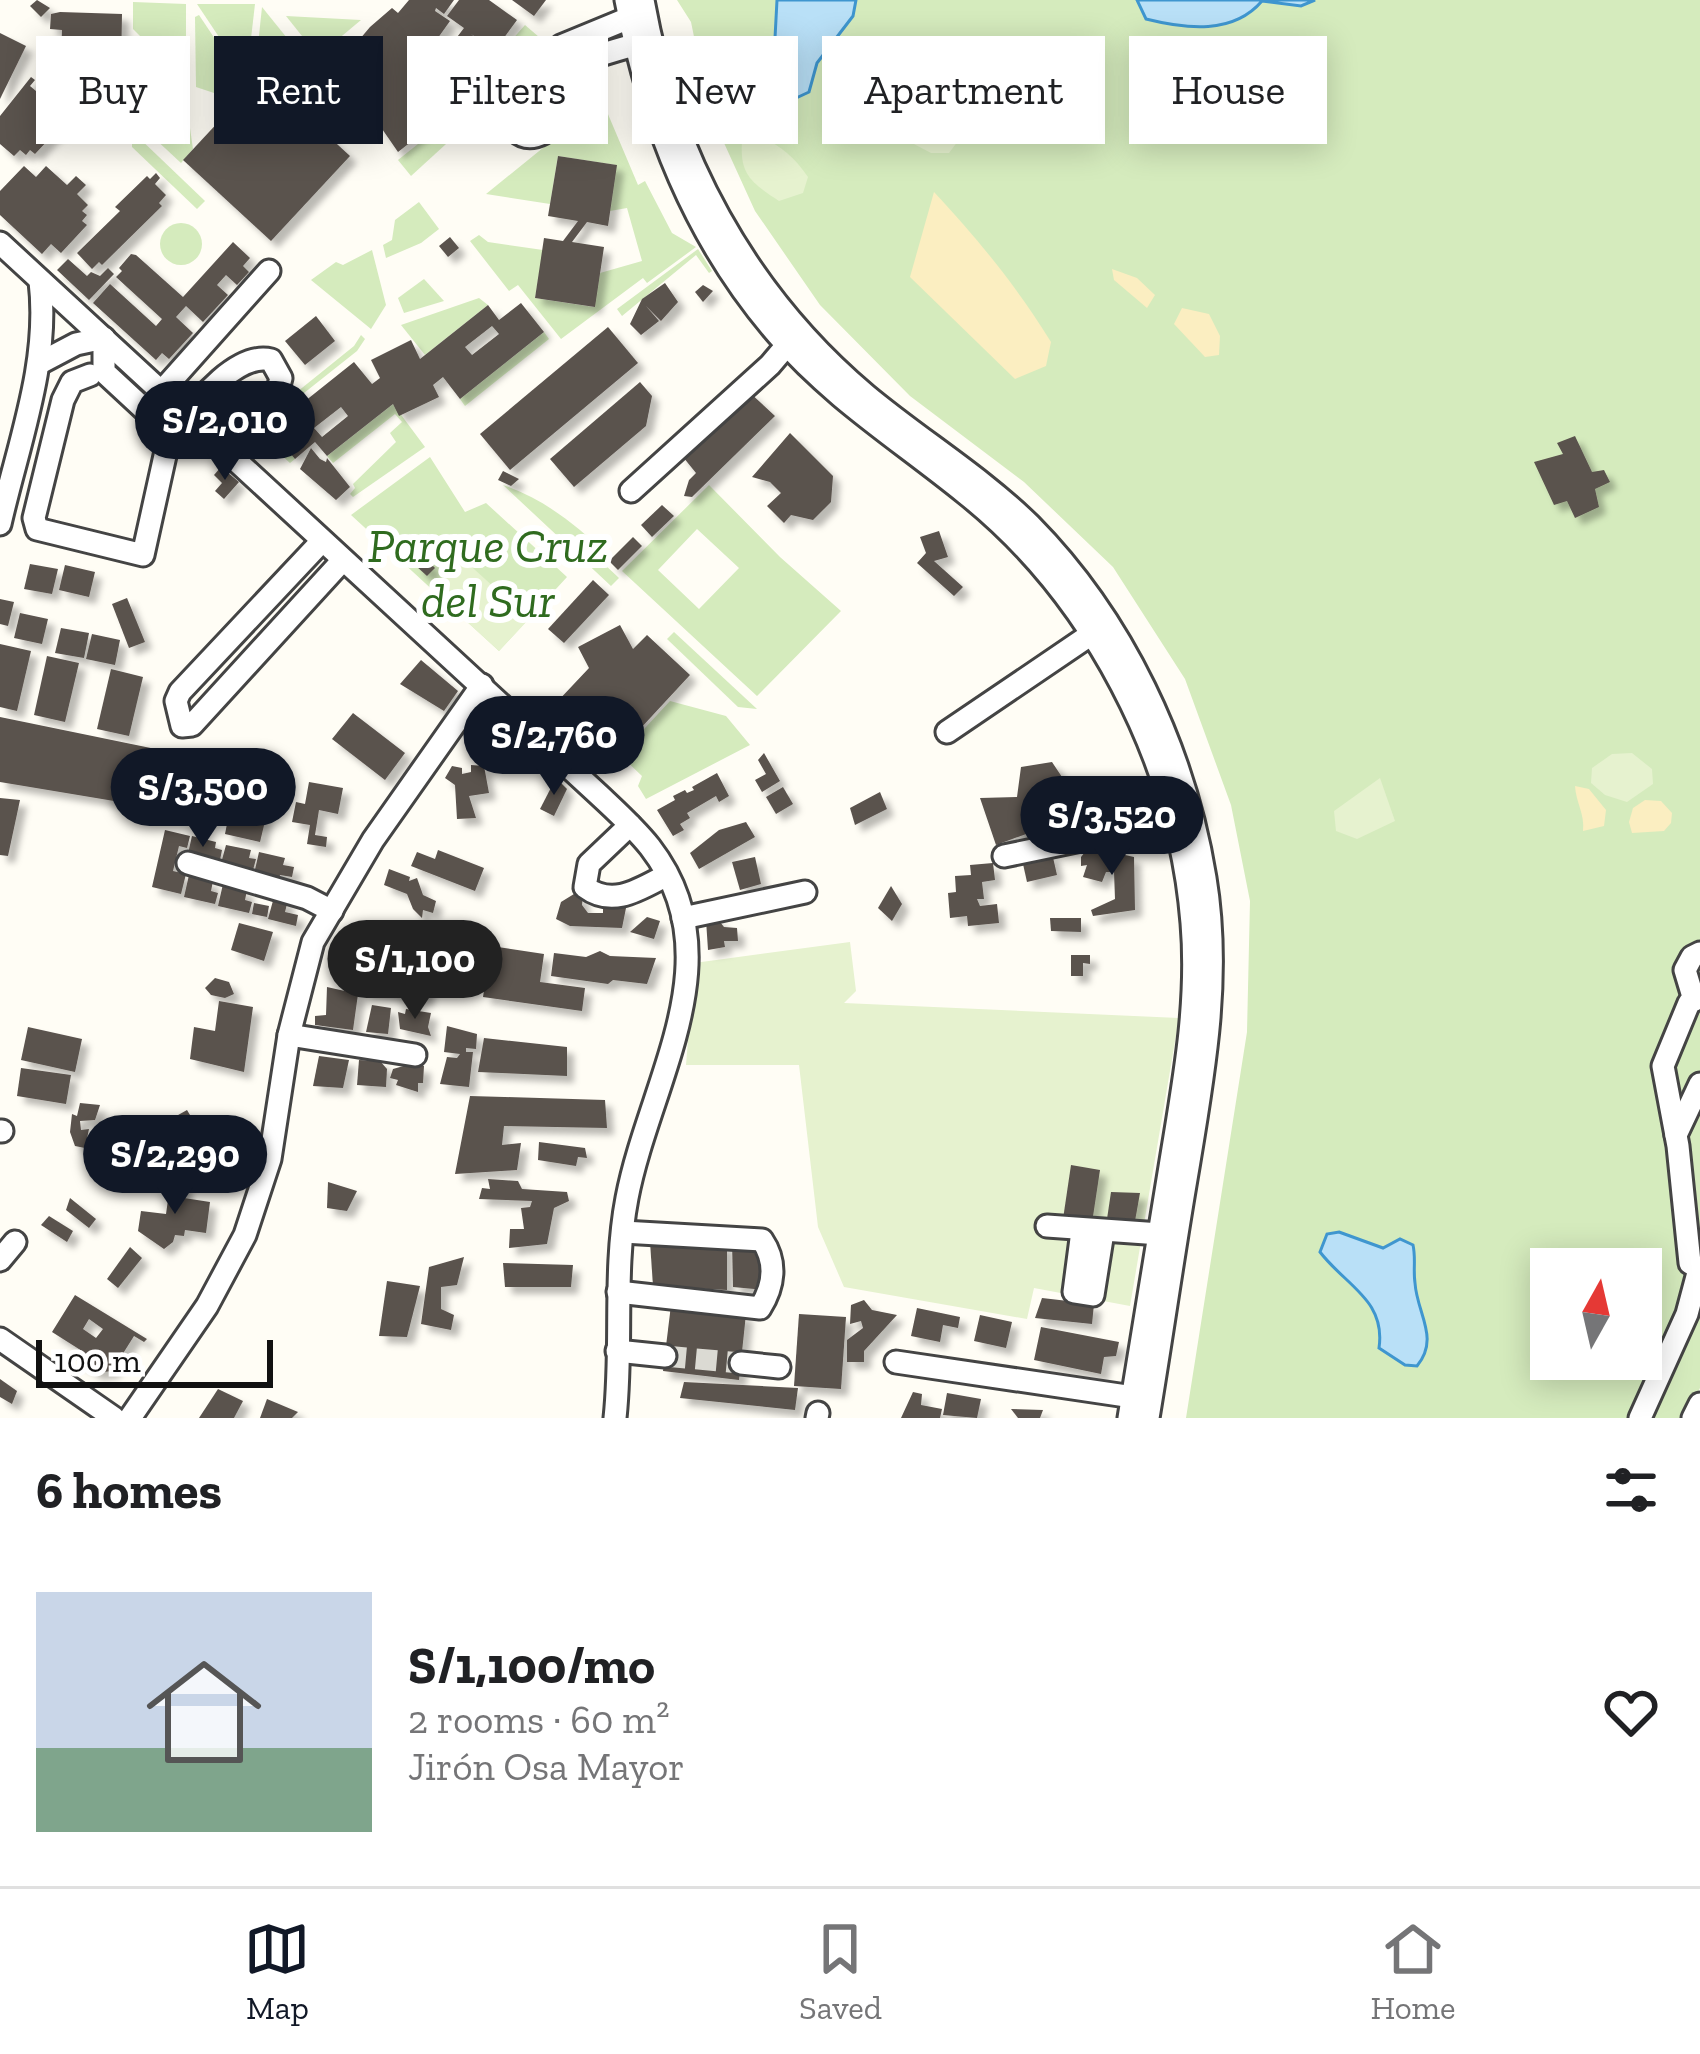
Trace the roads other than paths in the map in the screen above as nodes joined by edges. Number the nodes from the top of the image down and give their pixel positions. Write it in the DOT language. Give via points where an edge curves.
graph roads {
  1 [pos="633,6"];
  2 [pos="579,36"];
  3 [pos="634,36"];
  4 [pos="665,144"];
  5 [pos="0,243"];
  6 [pos="269,272"];
  7 [pos="40,281"];
  8 [pos="104,338"];
  9 [pos="787,345"];
  10 [pos="40,363"];
  11 [pos="90,375"];
  12 [pos="161,392"];
  13 [pos="246,398"];
  14 [pos="188,416"];
  15 [pos="631,491"];
  16 [pos="4,497"];
  17 [pos="36,509"];
  18 [pos="322,541"];
  19 [pos="344,560"];
  20 [pos="1090,635"];
  21 [pos="482,685"];
  22 [pos="947,732"];
  23 [pos="1173,821"];
  24 [pos="630,825"];
  25 [pos="1004,856"];
  26 [pos="188,863"];
  27 [pos="667,875"];
  28 [pos="805,892"];
  29 [pos="332,911"];
  30 [pos="683,918"];
  31 [pos="1700,953"];
  32 [pos="1697,999"];
  33 [pos="289,1035"];
  34 [pos="416,1055"];
  35 [pos="1700,1084"];
  36 [pos="1676,1135"];
  37 [pos="1700,1176"];
  38 [pos="1684,1195"];
  39 [pos="1046,1226"];
  40 [pos="623,1232"];
  41 [pos="1160,1234"];
  42 [pos="15,1241"];
  43 [pos="0,1259"];
  44 [pos="1699,1269"];
  45 [pos="618,1292"];
  46 [pos="0,1339"];
  47 [pos="617,1351"];
  48 [pos="665,1356"];
  49 [pos="896,1362"];
  50 [pos="741,1363"];
  51 [pos="779,1367"];
  52 [pos="618,1390"];
  53 [pos="1700,1404"];
  54 [pos="1131,1407"];
  55 [pos="114,1418"];
  56 [pos="130,1418"];
  57 [pos="615,1418"];
  58 [pos="632,1418"];
  59 [pos="1148,1418"];
  60 [pos="1640,1418"];
  61 [pos="1693,1418"];
  1 -- 2 [label="street"];
  1 -- 3 [label="street"];
  1 -- 59 [label="street" via="687,153 744,260 832,364 1032,527 1116,638 1172,751 1205,878 1211,1019"];
  4 -- 9 [label="street" via="737,282"];
  5 -- 7 [label="street"];
  6 -- 12 [label="street"];
  7 -- 8 [label="street"];
  7 -- 10 [label="street"];
  8 -- 10 [label="street"];
  8 -- 12 [label="street"];
  9 -- 15 [label="street"];
  9 -- 20 [label="street" via="853,408 969,495 1017,541"];
  10 -- 16 [label="street"];
  11 -- 17 [label="street" via="67,391"];
  12 -- 14 [label="street"];
  13 -- 14 [label="street" via="277,393 281,378 271,360 245,362 196,399"];
  14 -- 17 [label="street" via="183,428 160,434 143,555 43,533 34,524"];
  14 -- 18 [label="street"];
  16 -- 17 [label="street"];
  18 -- 19 [label="street"];
  18 -- 19 [label="street" via="180,692 182,727"];
  19 -- 21 [label="street"];
  20 -- 22 [label="street"];
  20 -- 23 [label="street" via="1140,722"];
  21 -- 24 [label="street"];
  21 -- 29 [label="street"];
  23 -- 25 [label="street"];
  23 -- 41 [label="street" via="1192,922 1193,1016"];
  24 -- 27 [label="street"];
  24 -- 27 [label="street" via="590,864 585,887 621,897"];
  26 -- 29 [label="street"];
  27 -- 30 [label="street"];
  28 -- 30 [label="street"];
  29 -- 33 [label="street" via="313,942"];
  30 -- 40 [label="street" via="683,1007"];
  31 -- 32 [label="street" via="1685,970"];
  32 -- 36 [label="street" via="1663,1066"];
  33 -- 34 [label="street"];
  33 -- 56 [label="street" via="270,1159 245,1235"];
  35 -- 36 [label="street"];
  36 -- 38 [label="street"];
  37 -- 38 [label="street"];
  38 -- 44 [label="street" via="1690,1262"];
  39 -- 41 [label="street"];
  40 -- 45 [label="street"];
  40 -- 45 [label="street" via="762,1240 771,1253 771,1290 760,1308"];
  41 -- 54 [label="street"];
  42 -- 43 [label="street"];
  44 -- 60 [label="street"];
  45 -- 47 [label="street"];
  46 -- 55 [label="street"];
  47 -- 48 [label="street"];
  47 -- 52 [label="street"];
  49 -- 54 [label="street"];
  50 -- 51 [label="street"];
  52 -- 57 [label="street"];
  52 -- 58 [label="street"];
  53 -- 61 [label="street"];
}
